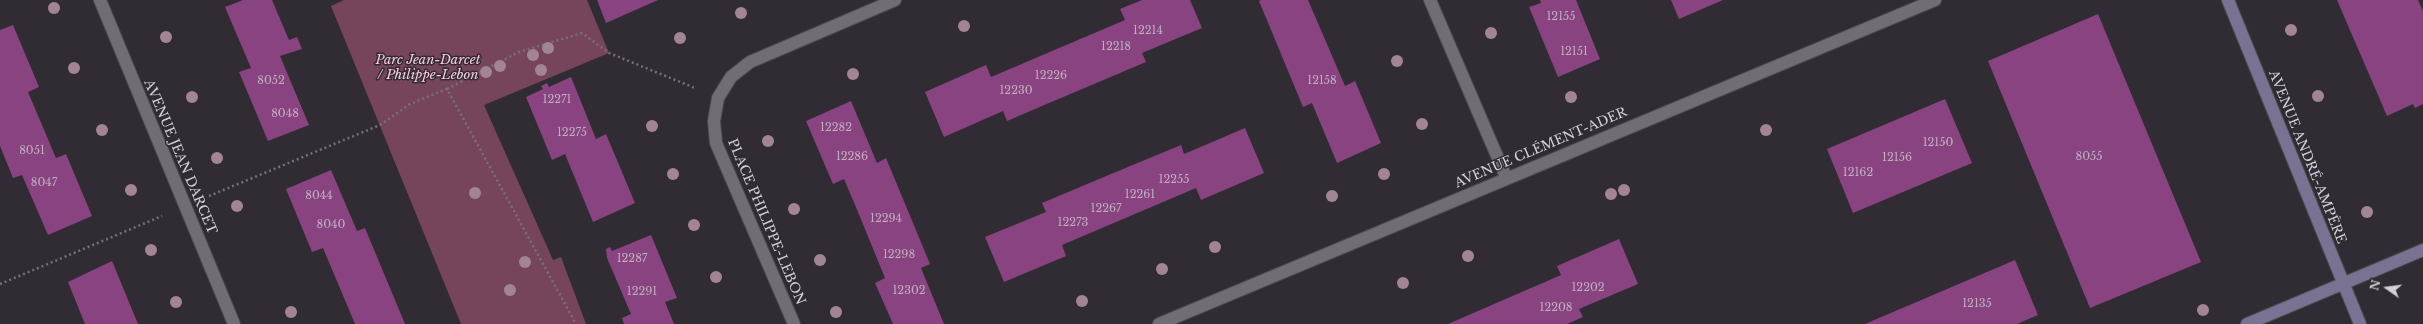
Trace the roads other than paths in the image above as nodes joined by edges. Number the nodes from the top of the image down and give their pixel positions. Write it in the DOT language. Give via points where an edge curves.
graph roads {
  1 [pos="100,0"];
  2 [pos="895,0"];
  3 [pos="1430,0"];
  4 [pos="1935,0"];
  5 [pos="2228,0"];
  6 [pos="1506,177"];
  7 [pos="2423,250"];
  8 [pos="2343,284"];
  9 [pos="234,324"];
  10 [pos="794,324"];
  11 [pos="1159,324"];
  12 [pos="2247,324"];
  13 [pos="2360,324"];
  1 -- 9 [label="street, AVENUE JEAN DARCET"];
  2 -- 10 [label="street, PLACE PHILIPPE-LEBON" via="750,62 731,76 718,98 714,121 716,143"];
  3 -- 6 [label="street"];
  4 -- 6 [label="street, AVENUE CLÉMENT-ADER"];
  5 -- 8 [label="street, AVENUE ANDRÉ-AMPÈRE"];
  6 -- 11 [label="street, AVENUE CLÉMENT-ADER"];
  7 -- 8 [label="street"];
  8 -- 12 [label="street"];
  8 -- 13 [label="street, AVENUE ANDRÉ-AMPÈRE"];
}
